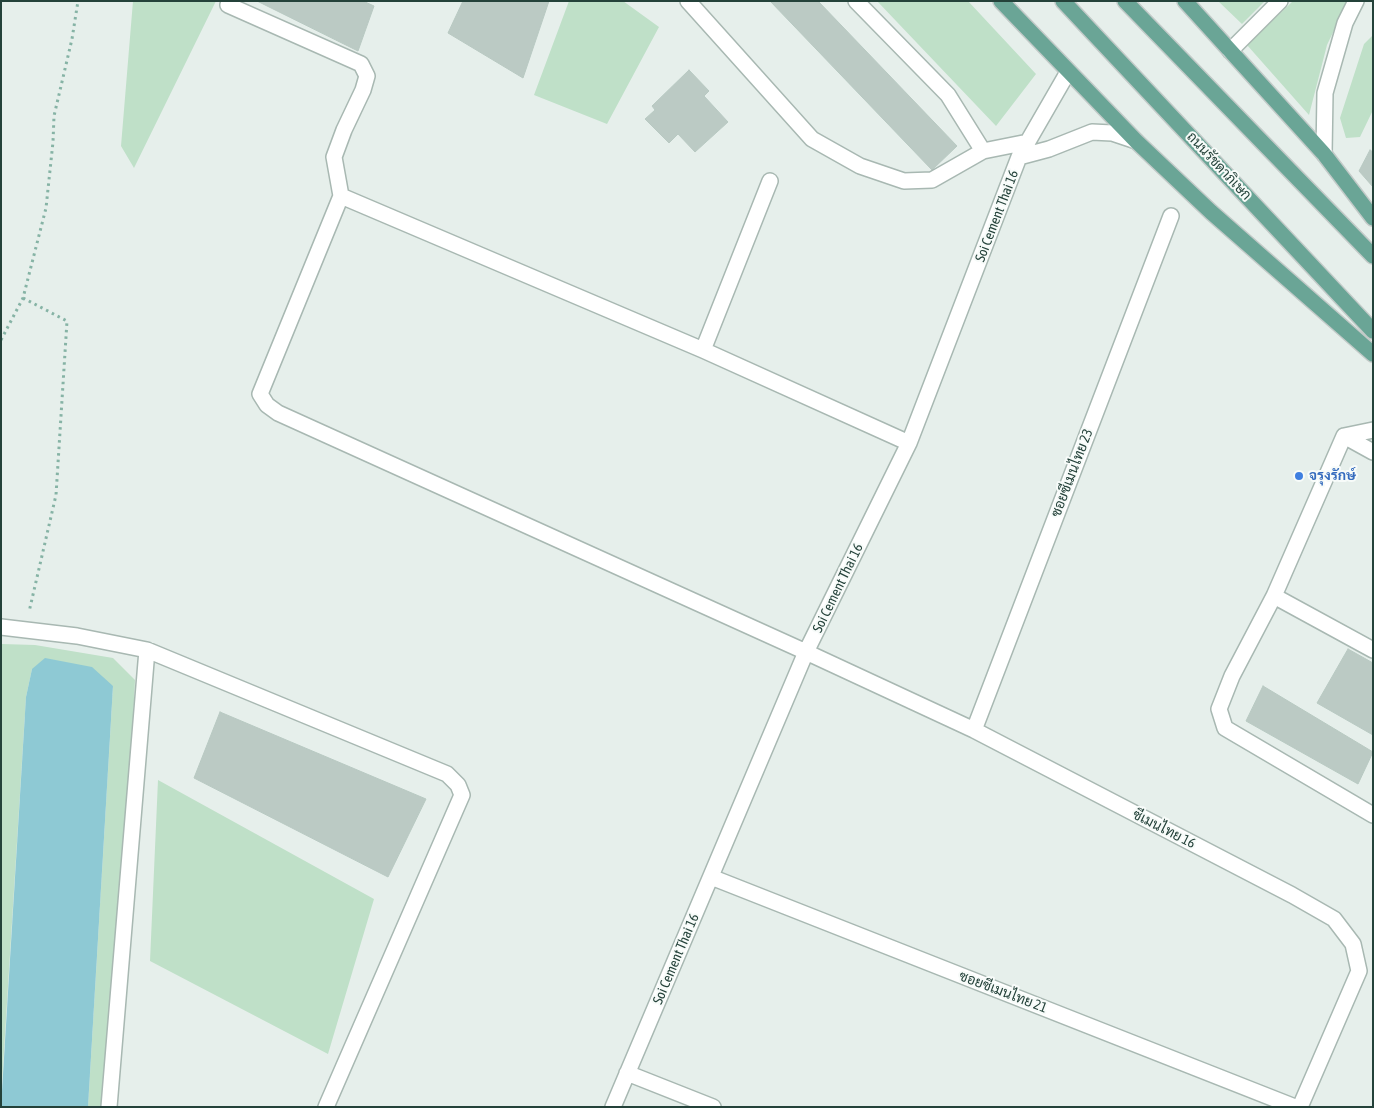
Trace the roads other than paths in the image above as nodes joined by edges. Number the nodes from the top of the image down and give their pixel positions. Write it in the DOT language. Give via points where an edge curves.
graph roads {
  1 [pos="688,1"];
  2 [pos="856,1"];
  3 [pos="1001,1"];
  4 [pos="1063,1"];
  5 [pos="1125,1"];
  6 [pos="1185,1"];
  7 [pos="1280,1"];
  8 [pos="1356,1"];
  9 [pos="228,5"];
  10 [pos="1230,51"];
  11 [pos="1068,72"];
  12 [pos="1136,141"];
  13 [pos="1028,142"];
  14 [pos="983,151"];
  15 [pos="1324,154"];
  16 [pos="1019,157"];
  17 [pos="770,181"];
  18 [pos="341,196"];
  19 [pos="1171,216"];
  20 [pos="1373,218"];
  21 [pos="1373,256"];
  22 [pos="1373,331"];
  23 [pos="703,350"];
  24 [pos="1373,354"];
  25 [pos="1373,430"];
  26 [pos="1344,436"];
  27 [pos="909,443"];
  28 [pos="1373,452"];
  29 [pos="1274,596"];
  30 [pos="1,627"];
  31 [pos="147,650"];
  32 [pos="1373,650"];
  33 [pos="806,652"];
  34 [pos="974,730"];
  35 [pos="1373,815"];
  36 [pos="711,877"];
  37 [pos="628,1073"];
  38 [pos="109,1107"];
  39 [pos="326,1107"];
  40 [pos="613,1107"];
  41 [pos="713,1107"];
  42 [pos="1295,1107"];
  43 [pos="1300,1107"];
  1 -- 14 [label="street" via="812,139 860,166 904,180 932,180"];
  2 -- 14 [label="street" via="948,95"];
  3 -- 11 [label="main road"];
  4 -- 22 [label="main road, ถนนรัชดาภิเษก"];
  5 -- 21 [label="main road"];
  6 -- 10 [label="main road"];
  7 -- 10 [label="street"];
  8 -- 15 [label="street" via="1345,23 1325,93"];
  9 -- 18 [label="street" via="361,64 365,69 367,76 363,90 334,157"];
  10 -- 15 [label="main road"];
  11 -- 12 [label="main road"];
  11 -- 13 [label="street, Soi Cement Thai 16"];
  12 -- 16 [label="street" via="1112,133 1092,132 1049,150"];
  12 -- 24 [label="main road" via="1211,212"];
  13 -- 14 [label="street"];
  13 -- 16 [label="street, Soi Cement Thai 16"];
  15 -- 20 [label="main road"];
  16 -- 27 [label="street, Soi Cement Thai 16"];
  17 -- 23 [label="street"];
  18 -- 23 [label="street"];
  18 -- 33 [label="street, ซีเมนไทย 16" via="260,394 267,405 278,413"];
  19 -- 34 [label="street, ซอยซีเมนไทย 23"];
  23 -- 27 [label="street"];
  25 -- 26 [label="street"];
  26 -- 28 [label="street"];
  26 -- 29 [label="street"];
  27 -- 33 [label="street, Soi Cement Thai 16"];
  29 -- 32 [label="street"];
  29 -- 35 [label="street" via="1232,676 1219,709 1225,728"];
  30 -- 31 [label="street" via="77,636"];
  31 -- 38 [label="street"];
  31 -- 39 [label="street" via="448,774 462,795"];
  33 -- 34 [label="street, ซีเมนไทย 16"];
  33 -- 36 [label="street, Soi Cement Thai 16"];
  34 -- 43 [label="street, ซีเมนไทย 16" via="1334,919 1353,944 1359,971"];
  36 -- 37 [label="street, Soi Cement Thai 16"];
  36 -- 42 [label="street, ซอยซีเมนไทย 21"];
  37 -- 40 [label="street, Soi Cement Thai 16"];
  37 -- 41 [label="street"];
}
